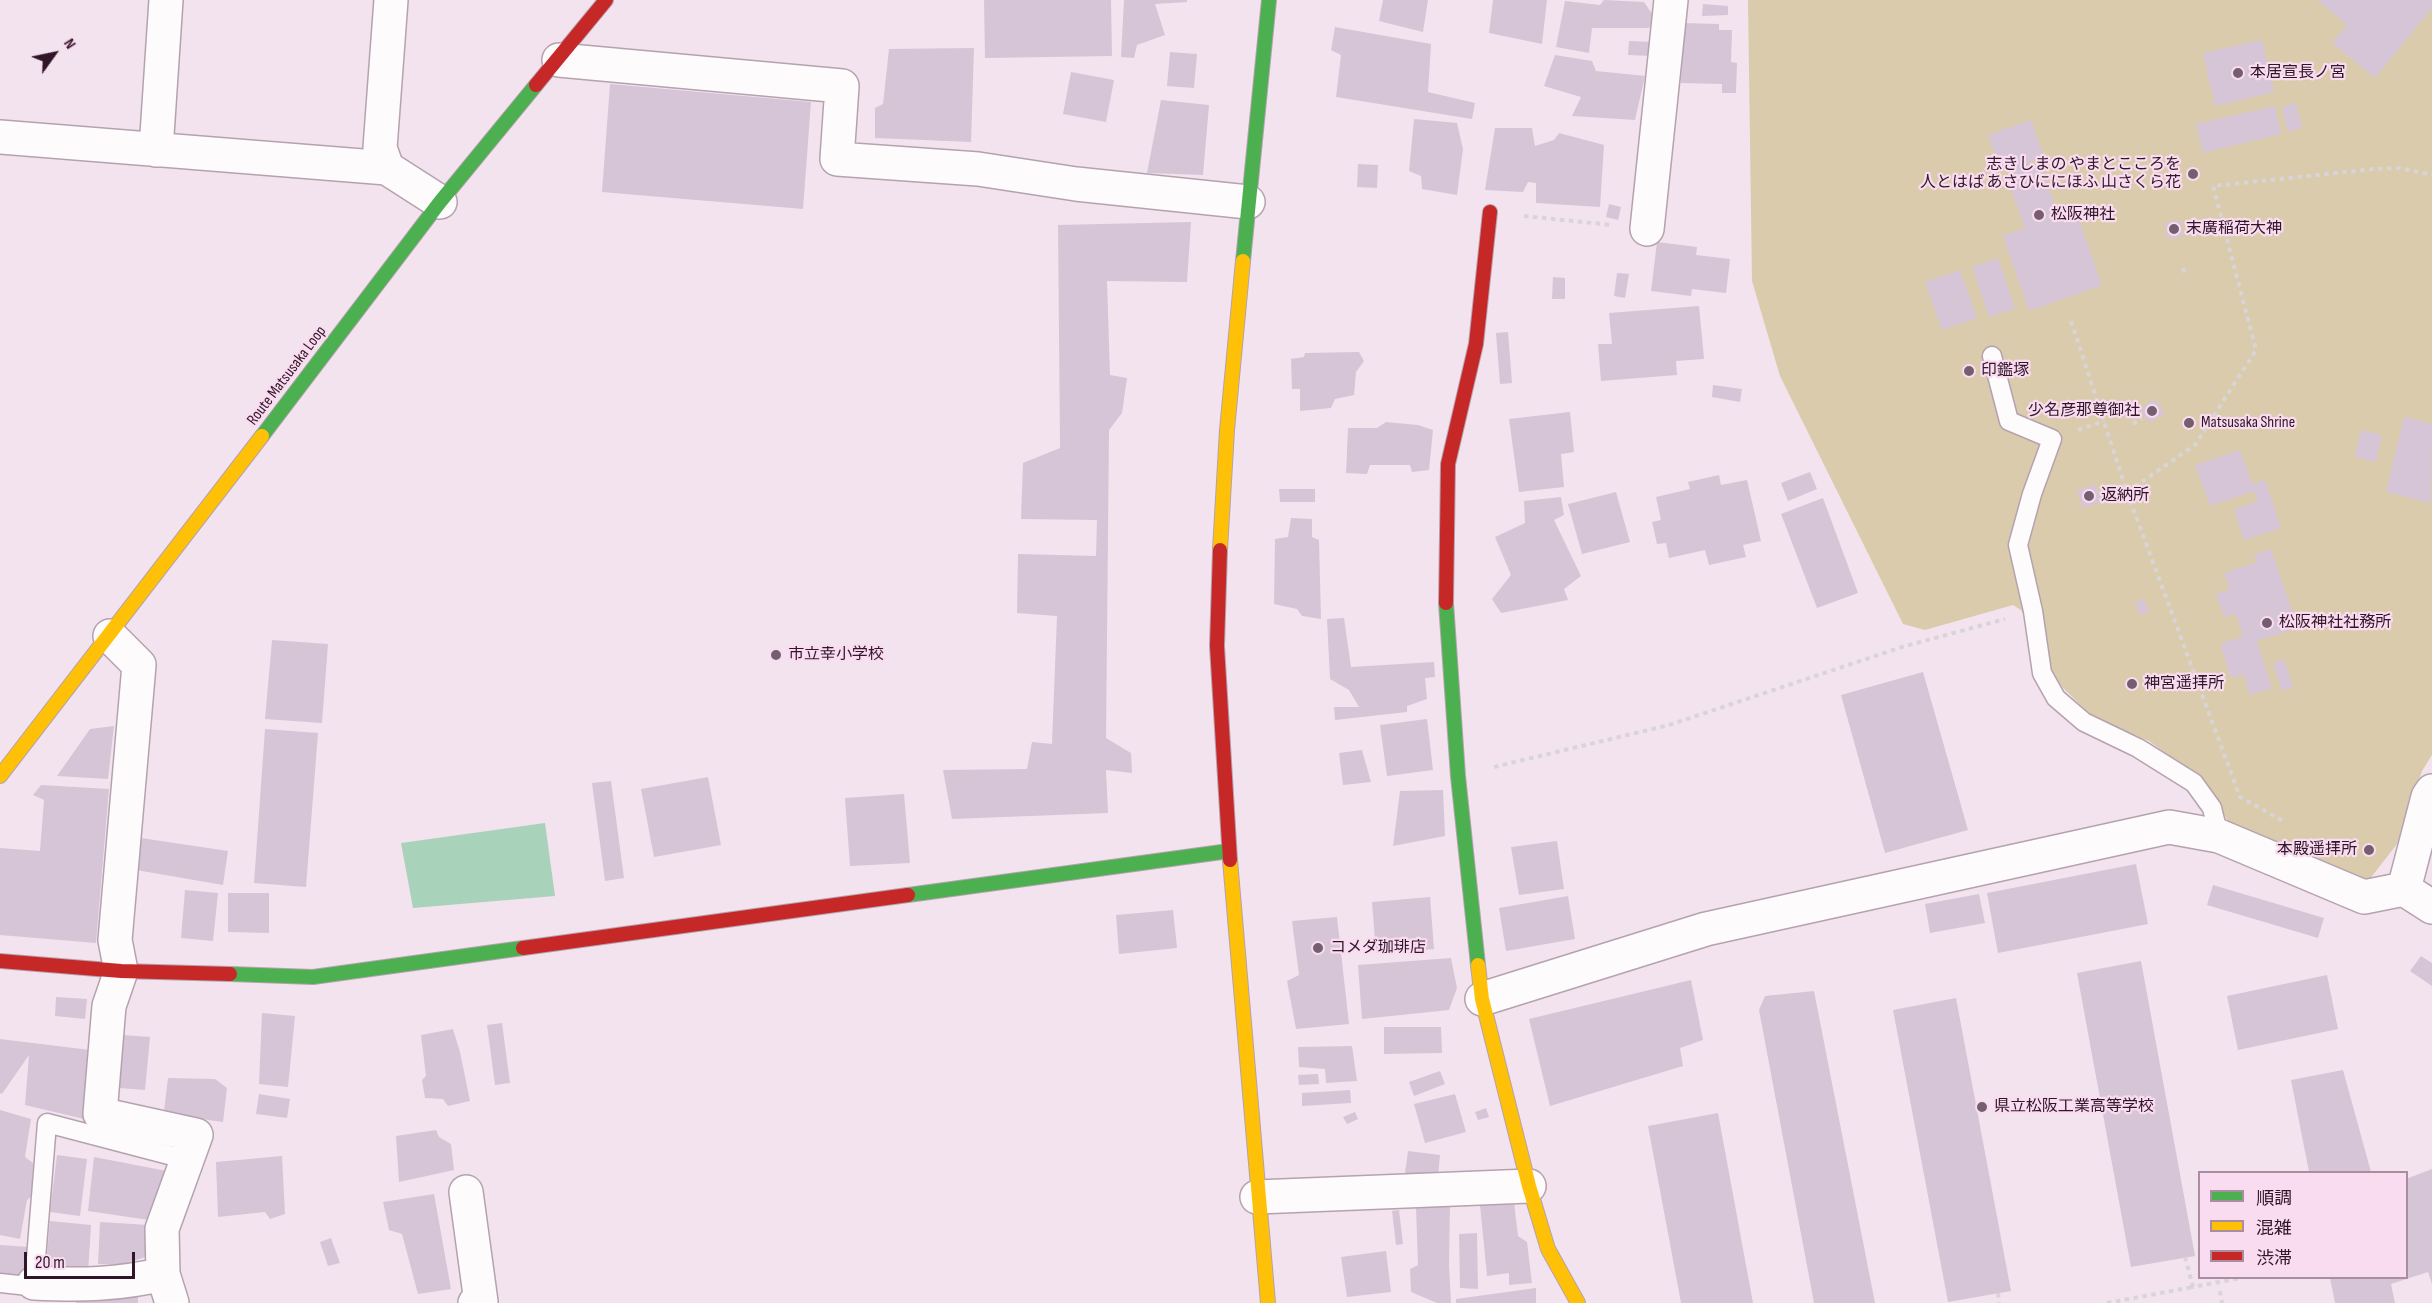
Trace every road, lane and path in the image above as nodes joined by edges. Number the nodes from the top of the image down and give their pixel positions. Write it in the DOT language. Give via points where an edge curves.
graph roads {
  1 [pos="166,0"];
  2 [pos="390,0"];
  3 [pos="606,0"];
  4 [pos="1269,0"];
  5 [pos="1671,0"];
  6 [pos="559,60"];
  7 [pos="0,137"];
  8 [pos="156,150"];
  9 [pos="387,168"];
  10 [pos="2432,175"];
  11 [pos="440,202"];
  12 [pos="1248,202"];
  13 [pos="1490,212"];
  14 [pos="1647,229"];
  15 [pos="2183,268"];
  16 [pos="2185,274"];
  17 [pos="2071,321"];
  18 [pos="1992,356"];
  19 [pos="2142,418"];
  20 [pos="2133,424"];
  21 [pos="2127,492"];
  22 [pos="2033,611"];
  23 [pos="110,636"];
  24 [pos="0,776"];
  25 [pos="1458,776"];
  26 [pos="2432,791"];
  27 [pos="2240,797"];
  28 [pos="2219,837"];
  29 [pos="1229,851"];
  30 [pos="2404,889"];
  31 [pos="2432,907"];
  32 [pos="0,961"];
  33 [pos="121,971"];
  34 [pos="1482,999"];
  35 [pos="188,1160"];
  36 [pos="1529,1186"];
  37 [pos="466,1192"];
  38 [pos="1257,1197"];
  39 [pos="2185,1257"];
  40 [pos="2235,1279"];
  41 [pos="0,1283"];
  42 [pos="34,1283"];
  43 [pos="2193,1287"];
  44 [pos="168,1288"];
  45 [pos="2220,1291"];
  46 [pos="1998,1293"];
  47 [pos="475,1303"];
  48 [pos="1268,1303"];
  49 [pos="1578,1303"];
  50 [pos="1999,1303"];
  51 [pos="2108,1303"];
  52 [pos="2222,1303"];
  1 -- 8 [label="street"];
  2 -- 9 [label="street" via="380,148"];
  3 -- 6 [label="street, Route Matsusaka Loop"];
  4 -- 12 [label="street"];
  5 -- 14 [label="street"];
  6 -- 11 [label="street, Route Matsusaka Loop"];
  6 -- 12 [label="street" via="842,86 837,159 978,169"];
  7 -- 8 [label="street"];
  8 -- 9 [label="street"];
  9 -- 11 [label="street"];
  10 -- 21 [label="path" via="2400,168 2374,168 2212,186 2256,350 2195,445"];
  11 -- 23 [label="street, Route Matsusaka Loop"];
  12 -- 29 [label="street" via="1220,534 1217,646"];
  13 -- 14 [label="path"];
  13 -- 25 [label="street" via="1476,344 1448,464 1446,603"];
  15 -- 16 [label="path"];
  17 -- 21 [label="path"];
  18 -- 22 [label="lane" via="2009,421 2052,440 2018,545"];
  19 -- 20 [label="path"];
  21 -- 27 [label="path"];
  22 -- 25 [label="path" via="1902,647 1669,725"];
  22 -- 28 [label="lane" via="2042,673 2056,698 2084,722 2138,748 2194,783 2212,808"];
  23 -- 24 [label="street, Route Matsusaka Loop"];
  23 -- 33 [label="street" via="139,665 115,940"];
  25 -- 34 [label="street"];
  26 -- 30 [label="street"];
  28 -- 30 [label="street" via="2364,897"];
  28 -- 34 [label="street" via="2169,827 1707,929"];
  29 -- 33 [label="street" via="313,977"];
  29 -- 38 [label="street"];
  30 -- 31 [label="street"];
  32 -- 33 [label="street"];
  33 -- 35 [label="street" via="109,1006 100,1114 196,1135"];
  34 -- 36 [label="street"];
  35 -- 42 [label="lane" via="47,1124"];
  35 -- 44 [label="street" via="162,1229"];
  36 -- 38 [label="street"];
  36 -- 49 [label="street" via="1548,1249"];
  37 -- 47 [label="street" via="481,1302"];
  38 -- 48 [label="street"];
  39 -- 43 [label="path"];
  40 -- 43 [label="path"];
  41 -- 42 [label="lane"];
  42 -- 44 [label="street" via="92,1285 131,1281"];
  43 -- 51 [label="path"];
  45 -- 52 [label="path"];
  46 -- 50 [label="path"];
}
